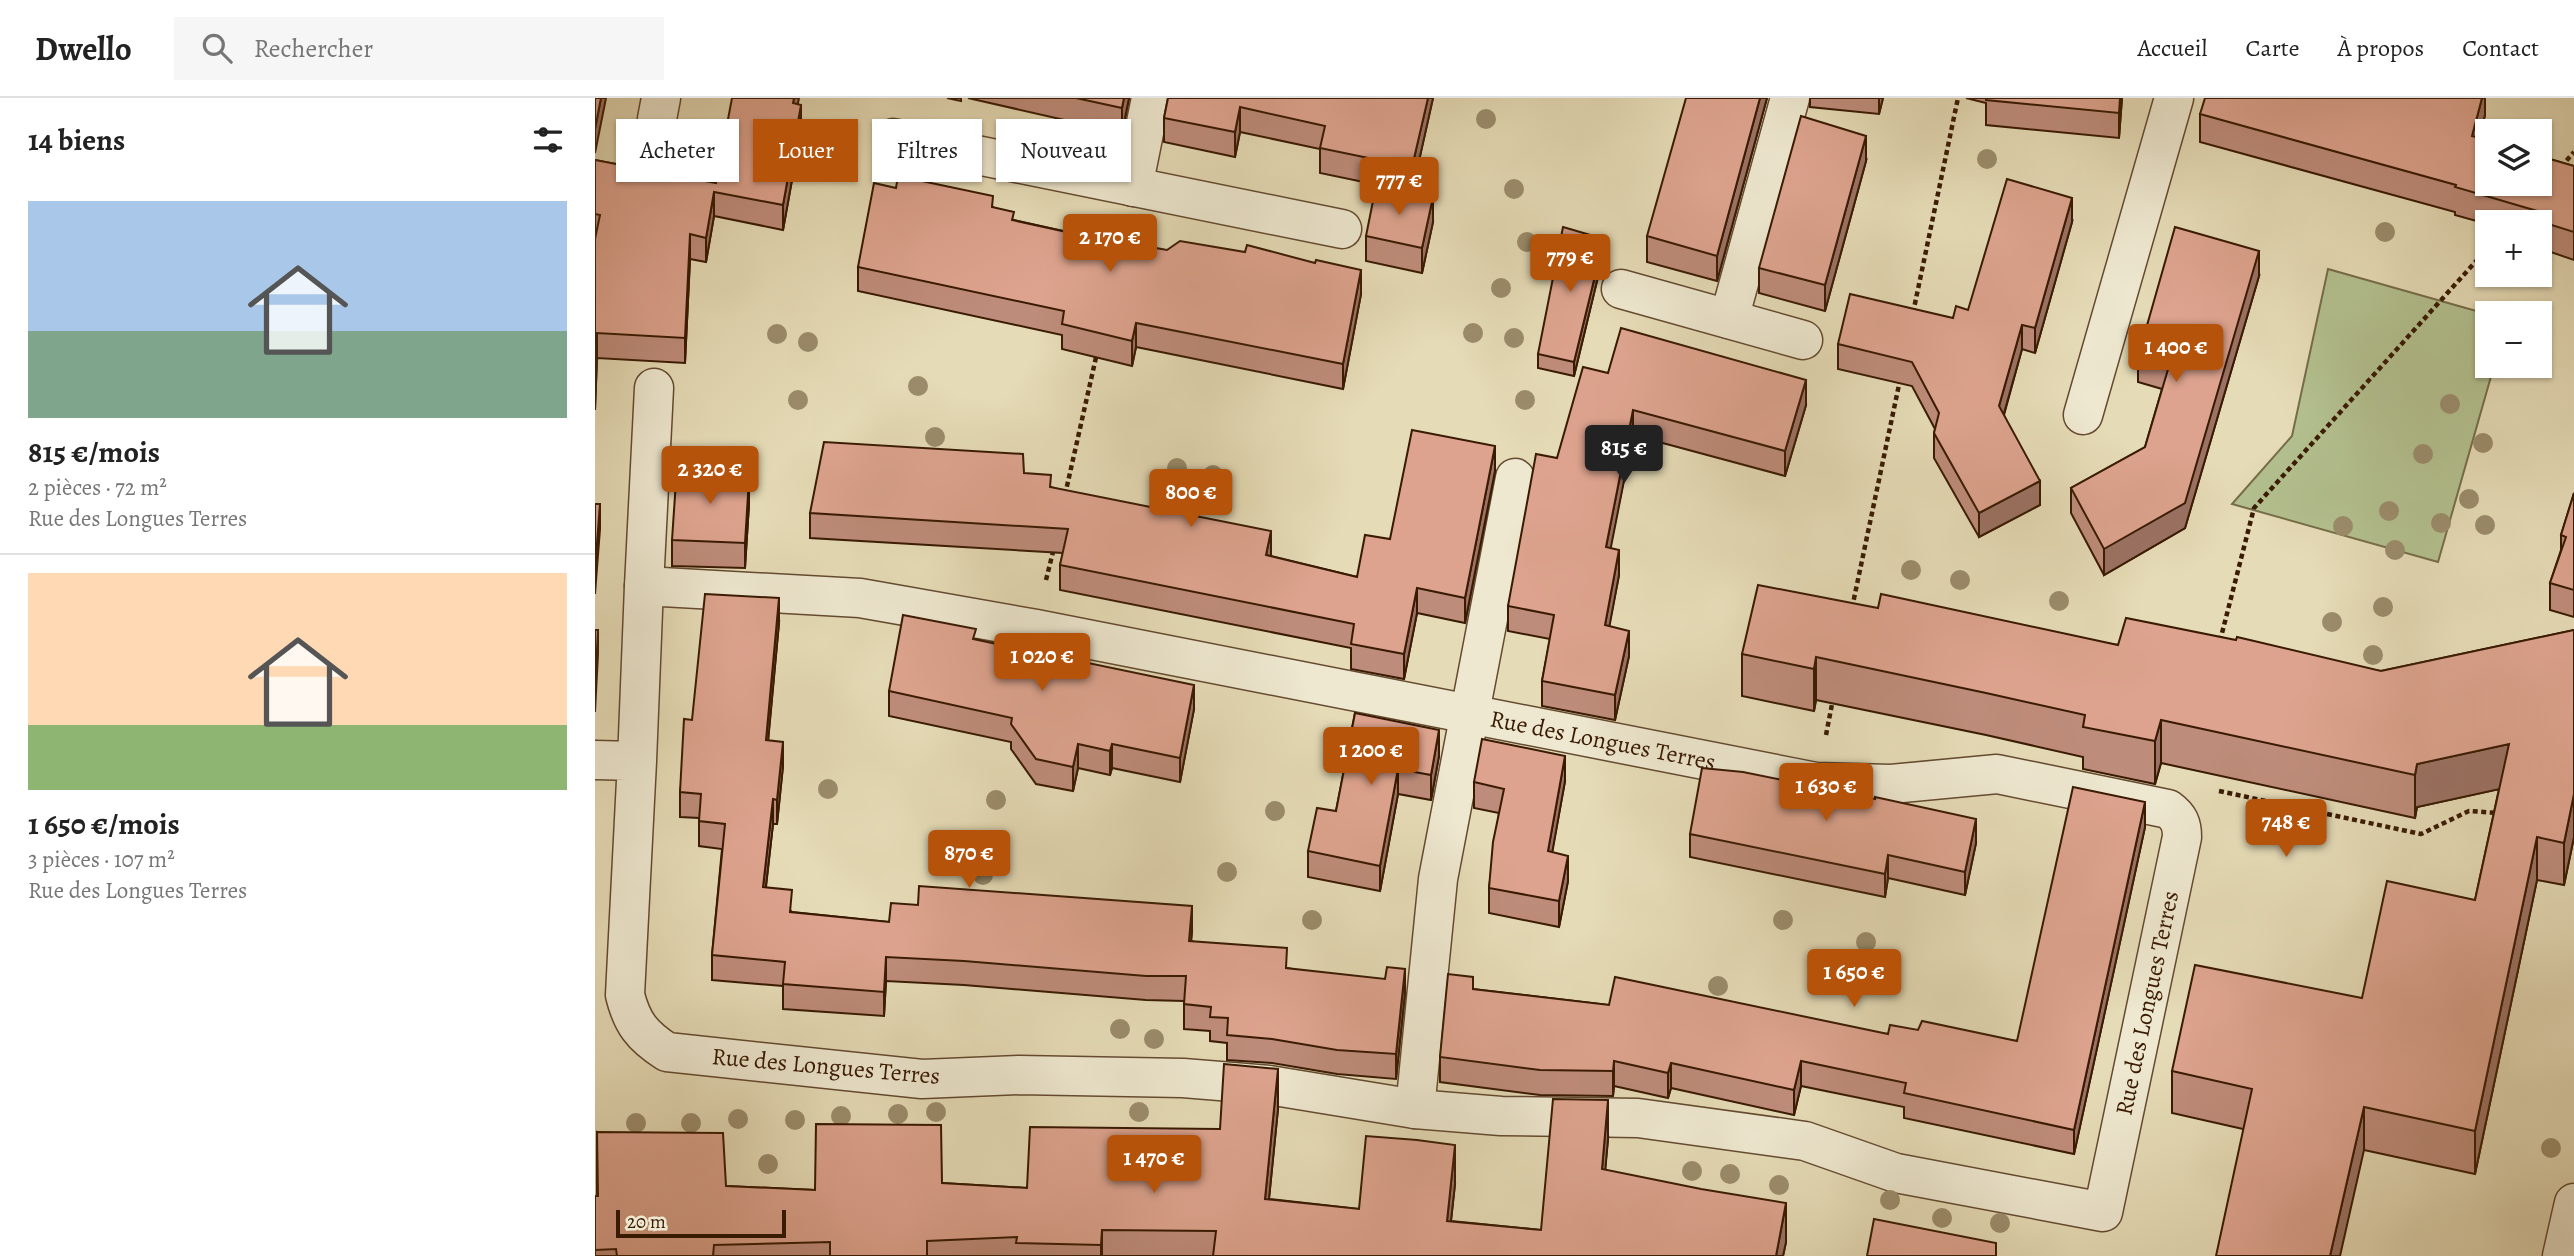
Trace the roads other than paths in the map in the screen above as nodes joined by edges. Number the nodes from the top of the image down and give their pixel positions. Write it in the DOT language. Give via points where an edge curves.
graph roads {
  1 [pos="1151,98"];
  2 [pos="1790,98"];
  3 [pos="2173,98"];
  4 [pos="982,156"];
  5 [pos="1133,187"];
  6 [pos="1342,229"];
  7 [pos="1621,289"];
  8 [pos="1729,319"];
  9 [pos="1803,340"];
  10 [pos="655,388"];
  11 [pos="2083,415"];
  12 [pos="1515,478"];
  13 [pos="644,586"];
  14 [pos="1470,714"];
  15 [pos="595,760"];
  16 [pos="637,761"];
  17 [pos="1415,1109"];
  18 [pos="2574,1203"];
  19 [pos="2562,1256"];
  1 -- 5 [label="street"];
  2 -- 8 [label="street"];
  3 -- 11 [label="street"];
  4 -- 5 [label="street"];
  5 -- 6 [label="street"];
  7 -- 8 [label="street"];
  8 -- 9 [label="street"];
  10 -- 13 [label="street, Rue des Longues Terres"];
  12 -- 14 [label="street, Rue des Longues Terres"];
  13 -- 14 [label="street, Rue des Longues Terres" via="860,598"];
  13 -- 16 [label="street, Rue des Longues Terres"];
  14 -- 17 [label="street, Rue des Longues Terres" via="1438,879"];
  14 -- 17 [label="street, Rue des Longues Terres" via="1816,782 1891,783 1997,774 2155,805 2176,815 2182,836 2103,1212 1896,1173 1805,1141 1704,1125"];
  15 -- 16 [label="street"];
  16 -- 17 [label="street, Rue des Longues Terres" via="625,995 636,1024 648,1040 667,1052 922,1079 1183,1077 1269,1085"];
  18 -- 19 [label="street"];
}
